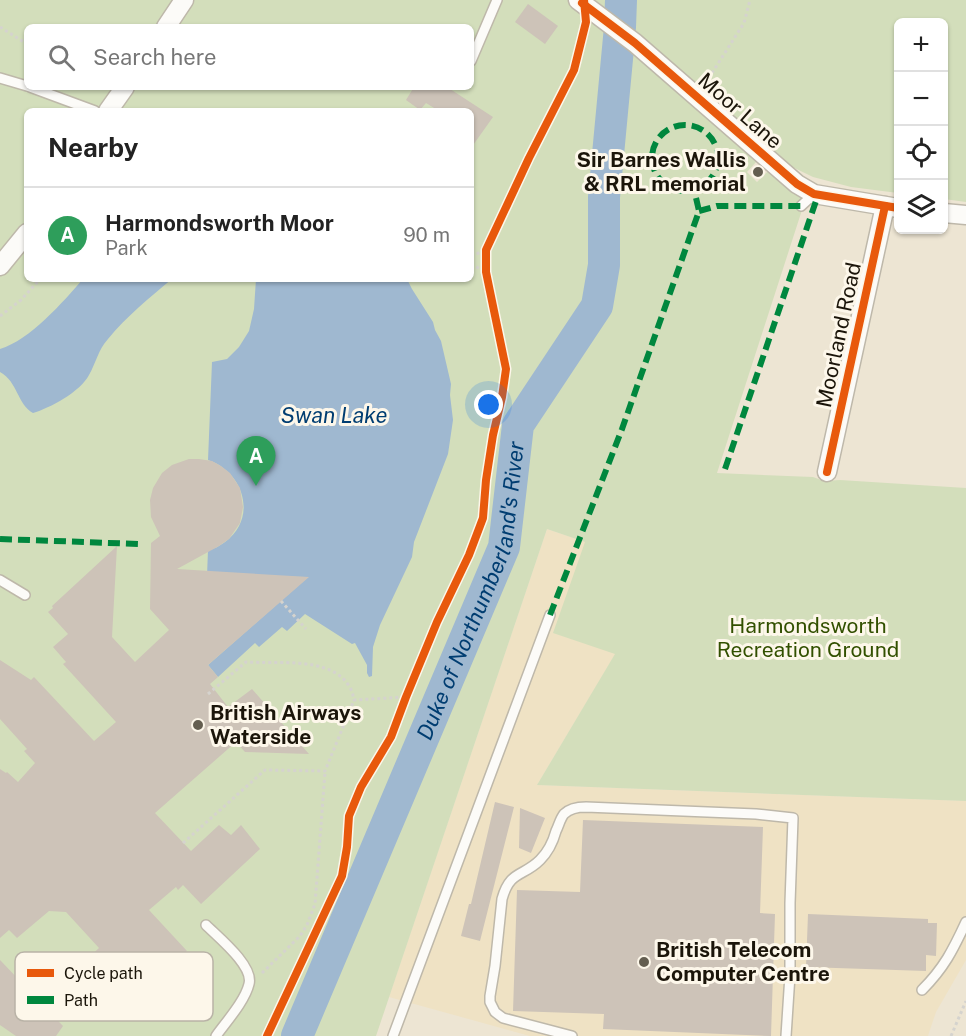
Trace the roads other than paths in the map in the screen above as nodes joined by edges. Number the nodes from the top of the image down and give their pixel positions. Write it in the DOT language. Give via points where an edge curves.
graph roads {
  1 [pos="184,0"];
  2 [pos="497,0"];
  3 [pos="578,0"];
  4 [pos="168,24"];
  5 [pos="474,54"];
  6 [pos="0,78"];
  7 [pos="24,86"];
  8 [pos="36,90"];
  9 [pos="124,90"];
  10 [pos="87,108"];
  11 [pos="110,108"];
  12 [pos="892,207"];
  13 [pos="948,214"];
  14 [pos="966,216"];
  15 [pos="24,237"];
  16 [pos="0,266"];
  17 [pos="827,472"];
  18 [pos="0,580"];
  19 [pos="25,595"];
  20 [pos="550,615"];
  21 [pos="966,922"];
  22 [pos="206,924"];
  23 [pos="922,990"];
  24 [pos="216,1036"];
  25 [pos="393,1036"];
  26 [pos="572,1036"];
  27 [pos="786,1036"];
  1 -- 4 [label="street"];
  2 -- 5 [label="lane"];
  3 -- 12 [label="street, Moor Lane" via="797,184 807,200"];
  6 -- 7 [label="lane"];
  8 -- 10 [label="lane"];
  9 -- 11 [label="street"];
  12 -- 17 [label="street, Moorland Road"];
  13 -- 14 [label="street"];
  15 -- 16 [label="street"];
  18 -- 19 [label="lane"];
  20 -- 25 [label="lane"];
  21 -- 23 [label="lane" via="937,975"];
  22 -- 24 [label="lane" via="244,964 249,976 242,1000"];
  26 -- 27 [label="lane" via="498,1016 490,1002 490,991 504,889 514,877 541,859 563,816 574,808 586,807 793,818"];
}
